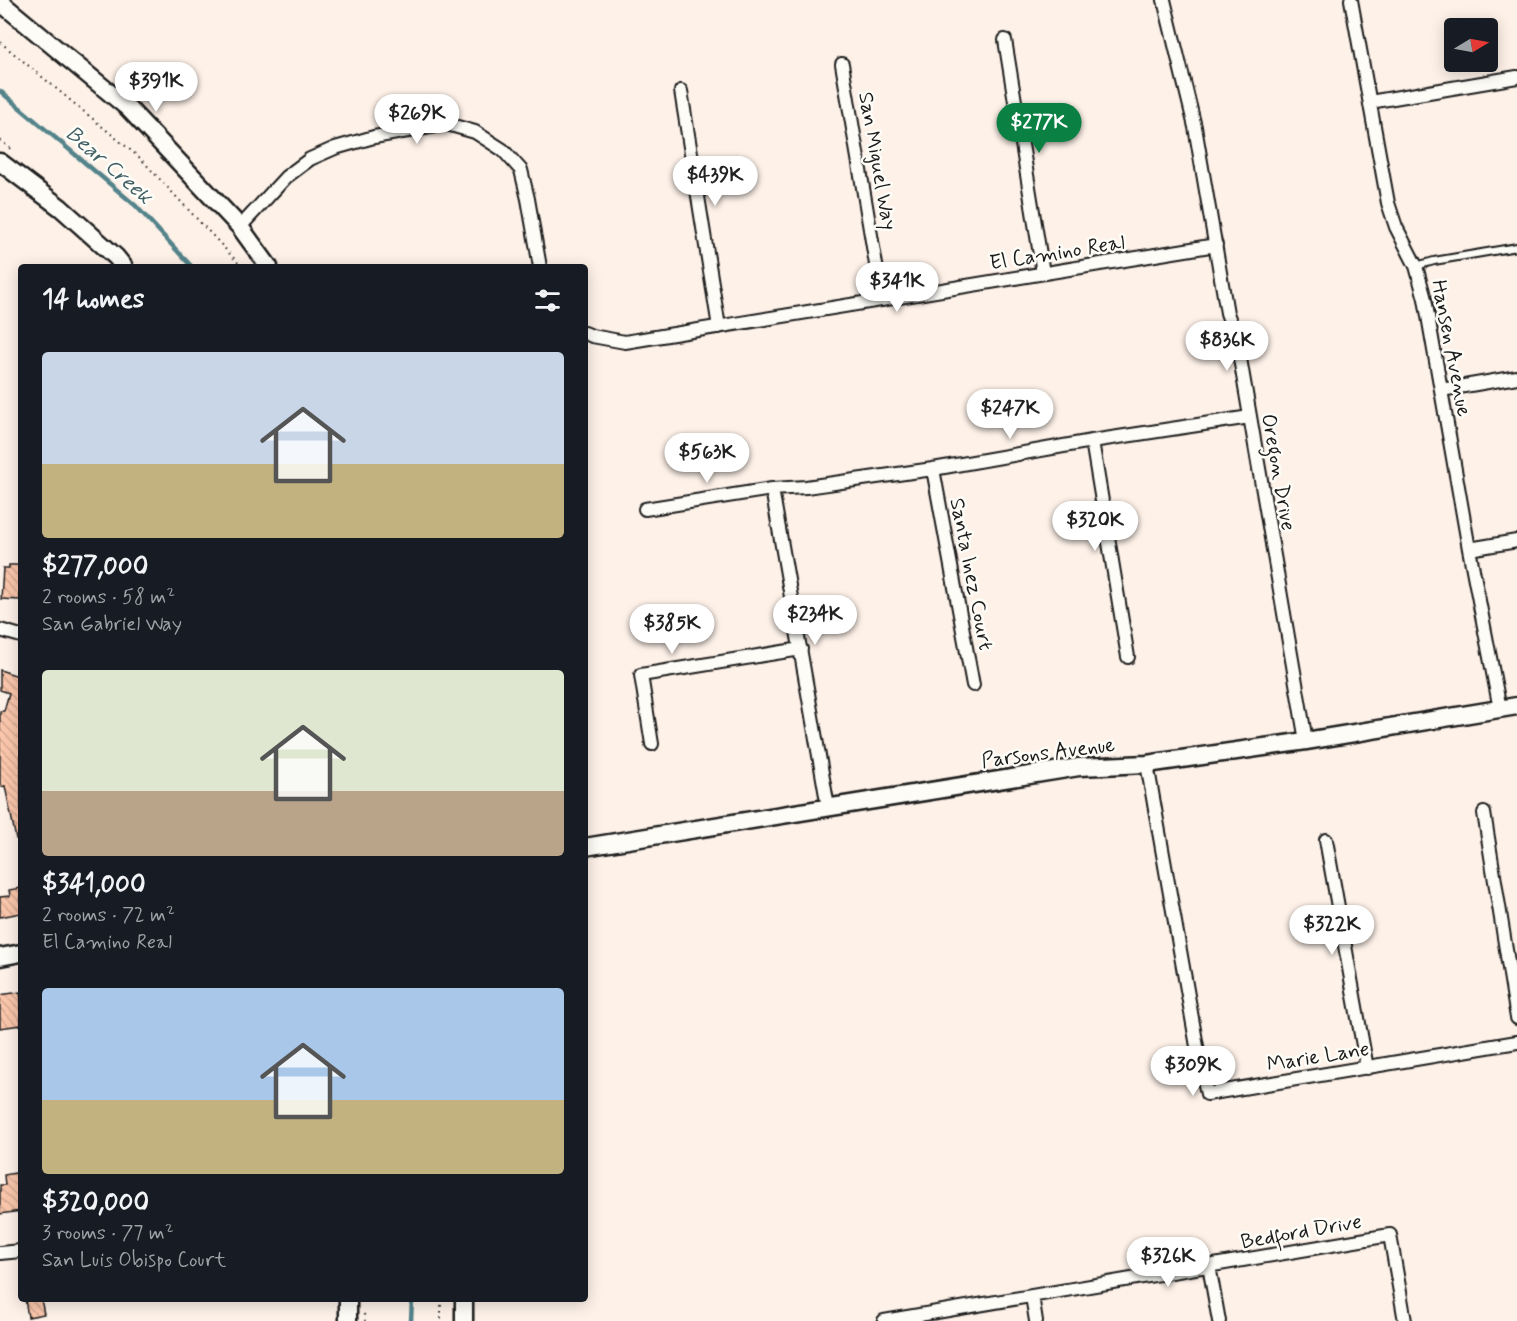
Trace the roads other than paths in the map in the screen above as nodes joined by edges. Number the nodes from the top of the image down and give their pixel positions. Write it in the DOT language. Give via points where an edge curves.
graph roads {
  1 [pos="1164,0"];
  2 [pos="1352,0"];
  3 [pos="0,2"];
  4 [pos="1005,40"];
  5 [pos="842,64"];
  6 [pos="1517,77"];
  7 [pos="681,91"];
  8 [pos="1370,102"];
  9 [pos="0,162"];
  10 [pos="240,228"];
  11 [pos="1216,245"];
  12 [pos="1517,246"];
  13 [pos="122,264"];
  14 [pos="267,264"];
  15 [pos="539,264"];
  16 [pos="1416,266"];
  17 [pos="1043,273"];
  18 [pos="882,300"];
  19 [pos="719,327"];
  20 [pos="588,334"];
  21 [pos="1517,377"];
  22 [pos="1441,390"];
  23 [pos="1250,417"];
  24 [pos="1092,441"];
  25 [pos="933,469"];
  26 [pos="772,489"];
  27 [pos="645,509"];
  28 [pos="1517,541"];
  29 [pos="1469,549"];
  30 [pos="0,630"];
  31 [pos="18,635"];
  32 [pos="801,649"];
  33 [pos="1128,657"];
  34 [pos="974,685"];
  35 [pos="1517,706"];
  36 [pos="1500,709"];
  37 [pos="1306,741"];
  38 [pos="652,744"];
  39 [pos="1147,764"];
  40 [pos="828,807"];
  41 [pos="1484,813"];
  42 [pos="1326,840"];
  43 [pos="588,847"];
  44 [pos="18,954"];
  45 [pos="0,957"];
  46 [pos="1517,1018"];
  47 [pos="1517,1042"];
  48 [pos="1367,1068"];
  49 [pos="18,1251"];
  50 [pos="0,1253"];
  51 [pos="1209,1266"];
  52 [pos="1032,1296"];
  53 [pos="348,1302"];
  54 [pos="464,1302"];
  55 [pos="348,1321"];
  56 [pos="464,1321"];
  57 [pos="884,1321"];
  58 [pos="1036,1321"];
  59 [pos="1219,1321"];
  60 [pos="1405,1321"];
  1 -- 11 [label="street, Oregon Drive" via="1195,127"];
  2 -- 8 [label="street, Hansen Avenue"];
  3 -- 10 [label="street" via="128,108"];
  4 -- 17 [label="street"];
  5 -- 18 [label="street, San Miguel Way"];
  6 -- 8 [label="street"];
  7 -- 19 [label="street"];
  8 -- 16 [label="street, Hansen Avenue" via="1388,203"];
  9 -- 13 [label="street" via="61,208"];
  10 -- 14 [label="street"];
  10 -- 15 [label="street" via="286,177 310,159 374,137 447,124 475,132 503,150 521,170"];
  11 -- 17 [label="street, El Camino Real"];
  11 -- 23 [label="street, Oregon Drive"];
  12 -- 16 [label="lane"];
  16 -- 22 [label="street, Hansen Avenue"];
  17 -- 18 [label="street, El Camino Real"];
  18 -- 19 [label="street, El Camino Real"];
  19 -- 20 [label="street, El Camino Real" via="625,342"];
  21 -- 22 [label="street"];
  22 -- 29 [label="street, Hansen Avenue"];
  23 -- 24 [label="street"];
  23 -- 37 [label="street, Oregon Drive"];
  24 -- 25 [label="street"];
  24 -- 33 [label="street"];
  25 -- 26 [label="street"];
  25 -- 34 [label="street, Santa Inez Court"];
  26 -- 27 [label="street"];
  26 -- 32 [label="street"];
  28 -- 29 [label="street"];
  29 -- 36 [label="street, Hansen Avenue"];
  30 -- 31 [label="street"];
  32 -- 38 [label="street" via="641,675"];
  32 -- 40 [label="street"];
  35 -- 36 [label="street, Parsons Avenue"];
  36 -- 37 [label="street, Parsons Avenue"];
  37 -- 39 [label="street, Parsons Avenue"];
  39 -- 40 [label="street, Parsons Avenue" via="1078,767"];
  39 -- 48 [label="street, Marie Lane" via="1207,1094"];
  40 -- 43 [label="street, Parsons Avenue"];
  41 -- 46 [label="street"];
  42 -- 48 [label="street"];
  44 -- 45 [label="street"];
  47 -- 48 [label="street, Marie Lane"];
  49 -- 50 [label="street"];
  51 -- 52 [label="street, Bedford Drive"];
  51 -- 59 [label="street"];
  51 -- 60 [label="street, Bedford Drive" via="1390,1235"];
  52 -- 57 [label="street, Bedford Drive"];
  52 -- 58 [label="street"];
  53 -- 55 [label="street"];
  54 -- 56 [label="street"];
}
